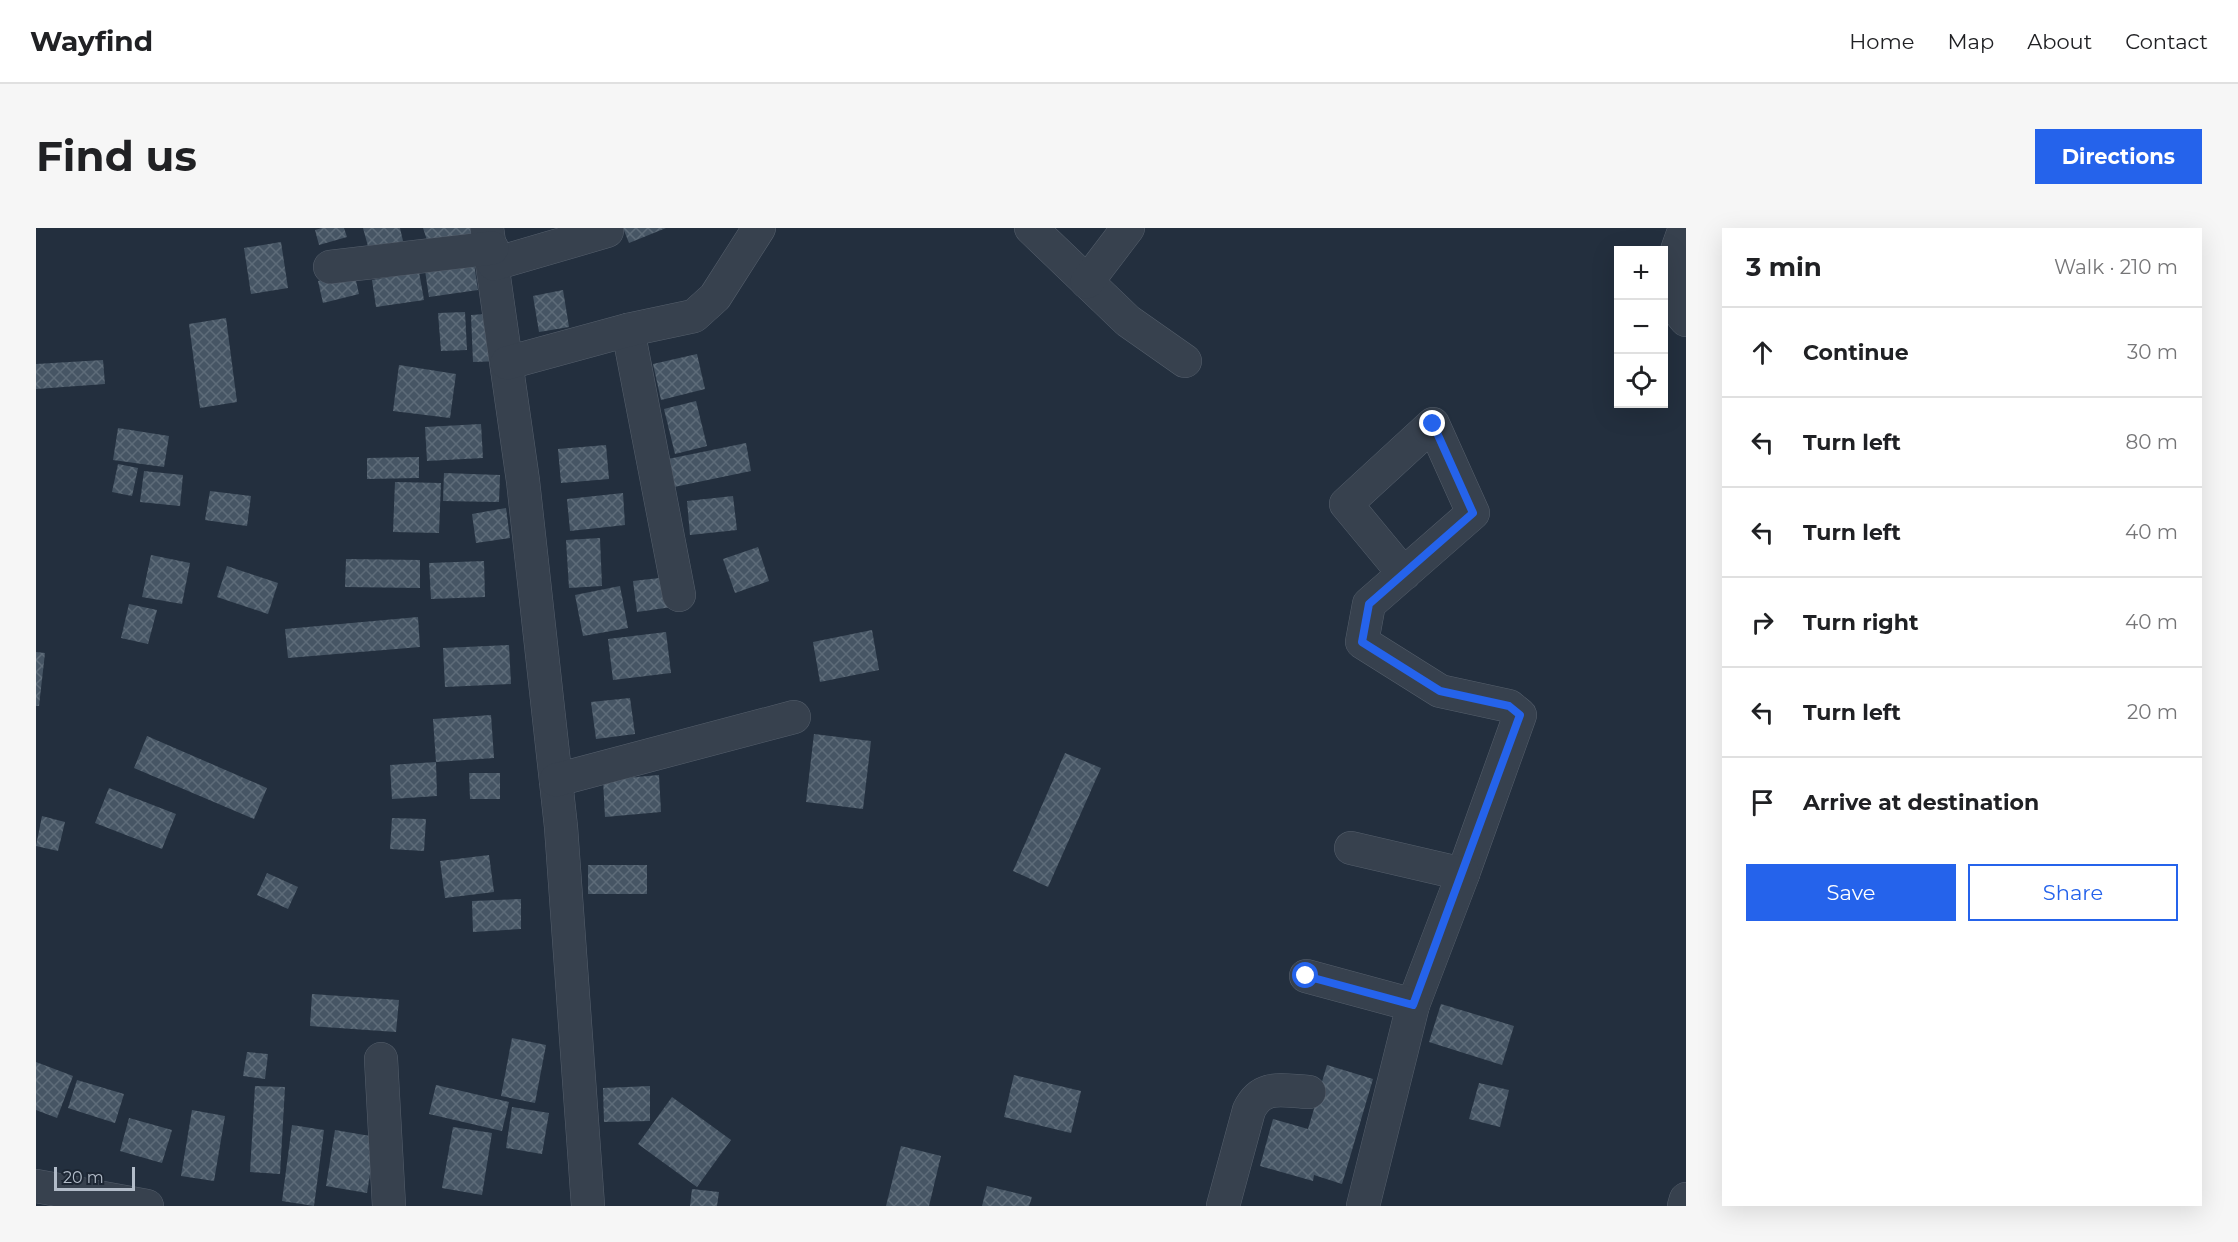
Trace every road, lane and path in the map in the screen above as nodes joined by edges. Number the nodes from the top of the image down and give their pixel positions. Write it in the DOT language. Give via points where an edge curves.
graph roads {
  1 [pos="759,228"];
  2 [pos="1031,228"];
  3 [pos="1128,228"];
  4 [pos="1685,228"];
  5 [pos="607,231"];
  6 [pos="491,247"];
  7 [pos="330,267"];
  8 [pos="1087,282"];
  9 [pos="1686,321"];
  10 [pos="628,330"];
  11 [pos="1185,362"];
  12 [pos="507,363"];
  13 [pos="1404,574"];
  14 [pos="679,595"];
  15 [pos="794,717"];
  16 [pos="556,780"];
  17 [pos="1351,848"];
  18 [pos="1463,874"];
  19 [pos="1306,976"];
  20 [pos="1413,1005"];
  21 [pos="381,1059"];
  22 [pos="1309,1092"];
  23 [pos="36,1186"];
  24 [pos="1686,1198"];
  25 [pos="147,1206"];
  26 [pos="389,1206"];
  27 [pos="588,1206"];
  28 [pos="1223,1206"];
  29 [pos="1362,1206"];
  30 [pos="1684,1206"];
  1 -- 10 [label="street" via="715,297 694,316"];
  2 -- 8 [label="street"];
  3 -- 8 [label="street"];
  4 -- 9 [label="street" via="1670,268 1670,293"];
  5 -- 6 [label="street"];
  6 -- 7 [label="street"];
  6 -- 12 [label="street"];
  8 -- 11 [label="street" via="1128,321"];
  10 -- 12 [label="street"];
  10 -- 14 [label="street"];
  12 -- 16 [label="street" via="524,481"];
  13 -- 18 [label="street" via="1369,604 1362,642 1440,691 1509,706 1520,715"];
  15 -- 16 [label="street"];
  16 -- 27 [label="street"];
  17 -- 18 [label="street"];
  18 -- 20 [label="street"];
  19 -- 20 [label="street"];
  20 -- 29 [label="street"];
  21 -- 26 [label="street"];
  22 -- 28 [label="street" via="1266,1091 1255,1098"];
  23 -- 25 [label="street"];
  24 -- 30 [label="street"];
}
